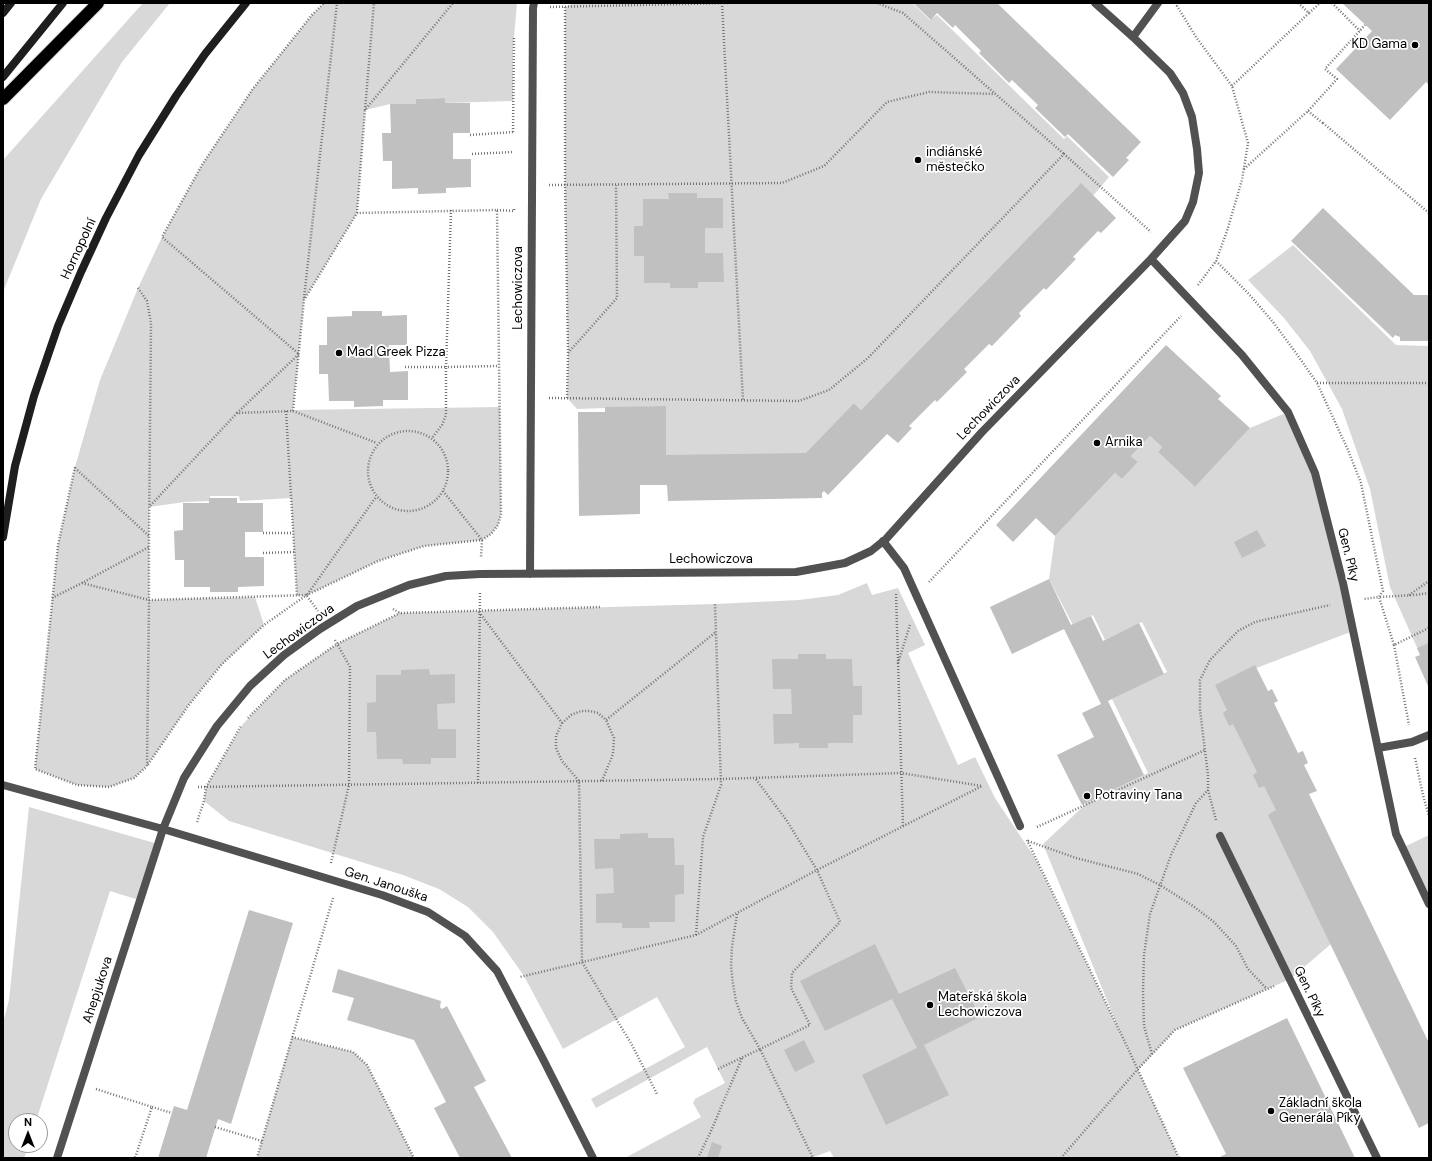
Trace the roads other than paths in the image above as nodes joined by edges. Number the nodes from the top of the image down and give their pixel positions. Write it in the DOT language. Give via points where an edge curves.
graph roads {
  1 [pos="11,3"];
  2 [pos="63,3"];
  3 [pos="98,3"];
  4 [pos="246,3"];
  5 [pos="1095,3"];
  6 [pos="1158,3"];
  7 [pos="534,5"];
  8 [pos="3,13"];
  9 [pos="1133,37"];
  10 [pos="3,77"];
  11 [pos="3,99"];
  12 [pos="1151,259"];
  13 [pos="3,537"];
  14 [pos="883,541"];
  15 [pos="530,574"];
  16 [pos="1429,735"];
  17 [pos="1378,748"];
  18 [pos="3,786"];
  19 [pos="163,829"];
  20 [pos="1022,830"];
  21 [pos="1220,836"];
  22 [pos="1429,904"];
  23 [pos="57,1158"];
  24 [pos="593,1158"];
  25 [pos="1377,1158"];
  1 -- 8 [label="street"];
  2 -- 10 [label="street"];
  3 -- 11 [label="highway"];
  4 -- 13 [label="street, Hornopolní" via="205,54 139,155 81,272 58,326 34,396 15,466"];
  5 -- 9 [label="street, Lechowiczova"];
  6 -- 9 [label="street"];
  7 -- 15 [label="street, Lechowiczova"];
  9 -- 12 [label="street, Lechowiczova" via="1170,73 1183,93 1192,116 1199,173 1193,202 1185,221"];
  12 -- 14 [label="street, Lechowiczova" via="982,432"];
  12 -- 17 [label="street, Gen. Píky" via="1242,355 1288,412 1315,473 1347,601"];
  14 -- 15 [label="street, Lechowiczova" via="871,551 845,563 796,572"];
  14 -- 20 [label="street" via="904,568"];
  15 -- 19 [label="street, Lechowiczova" via="446,576 409,585 357,606 327,625 284,655 250,686 217,726 184,778"];
  16 -- 17 [label="street" via="1412,742"];
  17 -- 22 [label="street, Gen. Píky" via="1396,834"];
  18 -- 19 [label="street, Gen. Janouška"];
  19 -- 23 [label="street, Ahepjukova"];
  19 -- 24 [label="street, Gen. Janouška" via="382,895 428,912 466,936 497,971"];
  21 -- 25 [label="street, Gen. Píky"];
}
